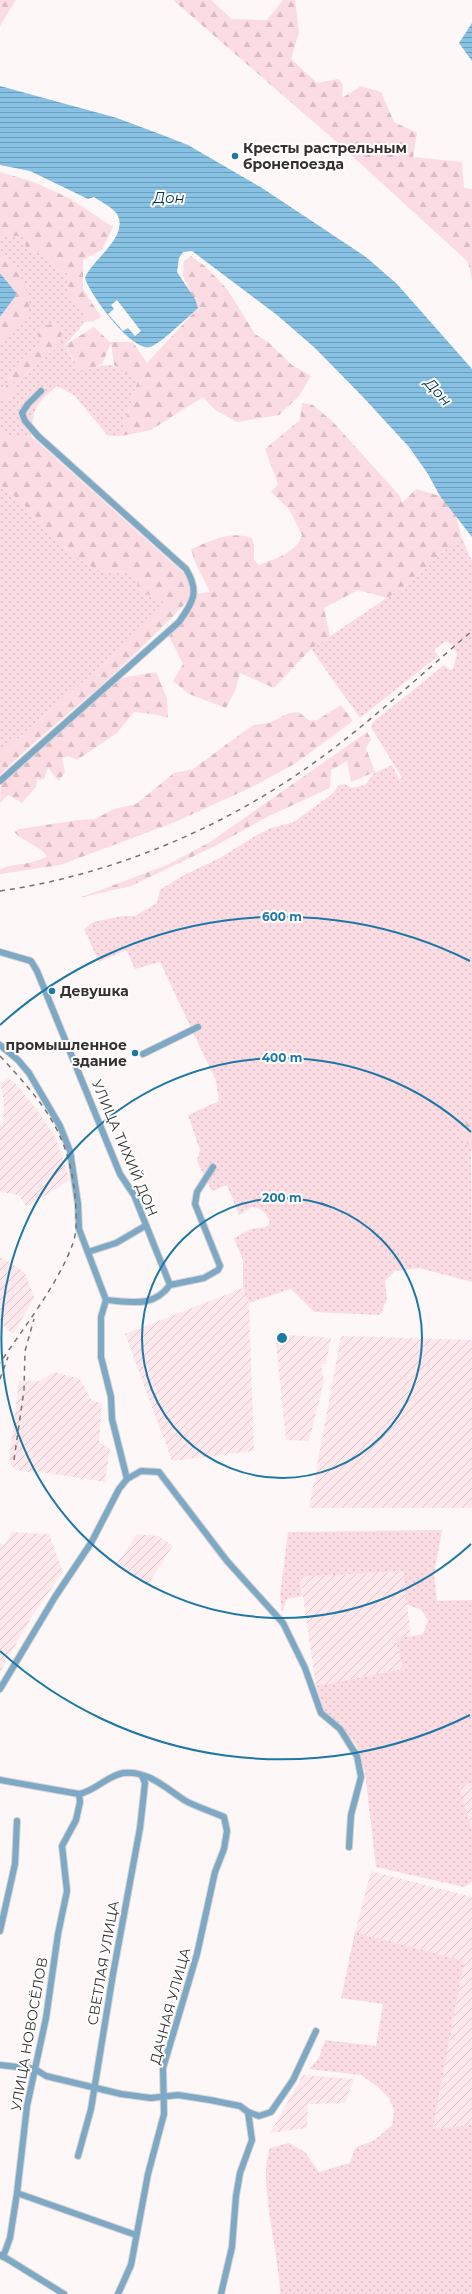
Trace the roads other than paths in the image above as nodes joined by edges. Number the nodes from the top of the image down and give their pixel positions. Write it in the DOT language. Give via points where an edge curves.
graph roads {
  1 [pos="41,391"];
  2 [pos="0,781"];
  3 [pos="0,952"];
  4 [pos="198,1027"];
  5 [pos="0,1045"];
  6 [pos="143,1054"];
  7 [pos="213,1167"];
  8 [pos="145,1226"];
  9 [pos="88,1252"];
  10 [pos="170,1285"];
  11 [pos="106,1300"];
  12 [pos="127,1478"];
  13 [pos="0,1689"];
  14 [pos="142,1776"];
  15 [pos="0,1780"];
  16 [pos="79,1794"];
  17 [pos="18,1820"];
  18 [pos="350,1847"];
  19 [pos="0,1931"];
  20 [pos="316,2031"];
  21 [pos="0,2065"];
  22 [pos="35,2069"];
  23 [pos="94,2087"];
  24 [pos="164,2097"];
  25 [pos="248,2112"];
  26 [pos="78,2156"];
  27 [pos="18,2192"];
  28 [pos="136,2235"];
  29 [pos="2,2256"];
  30 [pos="64,2294"];
  31 [pos="118,2294"];
  32 [pos="221,2294"];
  1 -- 2 [label="street" via="22,413 25,421 38,436 186,569 195,594 179,622"];
  3 -- 8 [label="street, УЛИЦА ТИХИЙ ДОН" via="31,961 37,971 120,1174 134,1195"];
  4 -- 6 [label="street"];
  5 -- 9 [label="street" via="29,1073 60,1126 70,1151 79,1229"];
  7 -- 10 [label="street" via="197,1192 195,1204 220,1266 204,1278"];
  8 -- 9 [label="street" via="116,1243"];
  8 -- 10 [label="street, УЛИЦА ТИХИЙ ДОН"];
  9 -- 11 [label="street"];
  10 -- 11 [label="street" via="163,1295 141,1303"];
  11 -- 12 [label="street" via="101,1317 101,1357 111,1397 112,1419"];
  12 -- 13 [label="street" via="118,1488 91,1543"];
  12 -- 18 [label="street" via="141,1471 158,1472 227,1561 283,1623 305,1668 321,1713 340,1729 357,1756 361,1777 352,1815"];
  14 -- 16 [label="street" via="122,1774 90,1792"];
  14 -- 23 [label="street, СВЕТЛАЯ УЛИЦА" via="146,1783 140,1828"];
  14 -- 24 [label="street, ДАЧНАЯ УЛИЦА" via="162,1784 185,1800 224,1817 226,1831 224,1849 215,1872 197,1954 163,2068"];
  15 -- 16 [label="street"];
  16 -- 22 [label="street, УЛИЦА НОВОСЁЛОВ" via="76,1820 62,1846 67,1891"];
  17 -- 19 [label="street" via="15,1864"];
  20 -- 25 [label="street" via="293,2080 271,2112 258,2116"];
  21 -- 22 [label="street"];
  22 -- 23 [label="street" via="46,2076"];
  22 -- 27 [label="street, УЛИЦА НОВОСЁЛОВ" via="27,2106"];
  23 -- 24 [label="street" via="121,2094"];
  23 -- 26 [label="street, СВЕТЛАЯ УЛИЦА" via="91,2109"];
  24 -- 25 [label="street" via="178,2095 210,2100 240,2106"];
  24 -- 28 [label="street, ДАЧНАЯ УЛИЦА" via="164,2114"];
  25 -- 32 [label="street" via="252,2140 240,2173 232,2247"];
  27 -- 28 [label="street"];
  27 -- 29 [label="street, УЛИЦА НОВОСЁЛОВ" via="10,2238"];
  28 -- 31 [label="street, ДАЧНАЯ УЛИЦА" via="131,2265"];
  29 -- 30 [label="street"];
}
